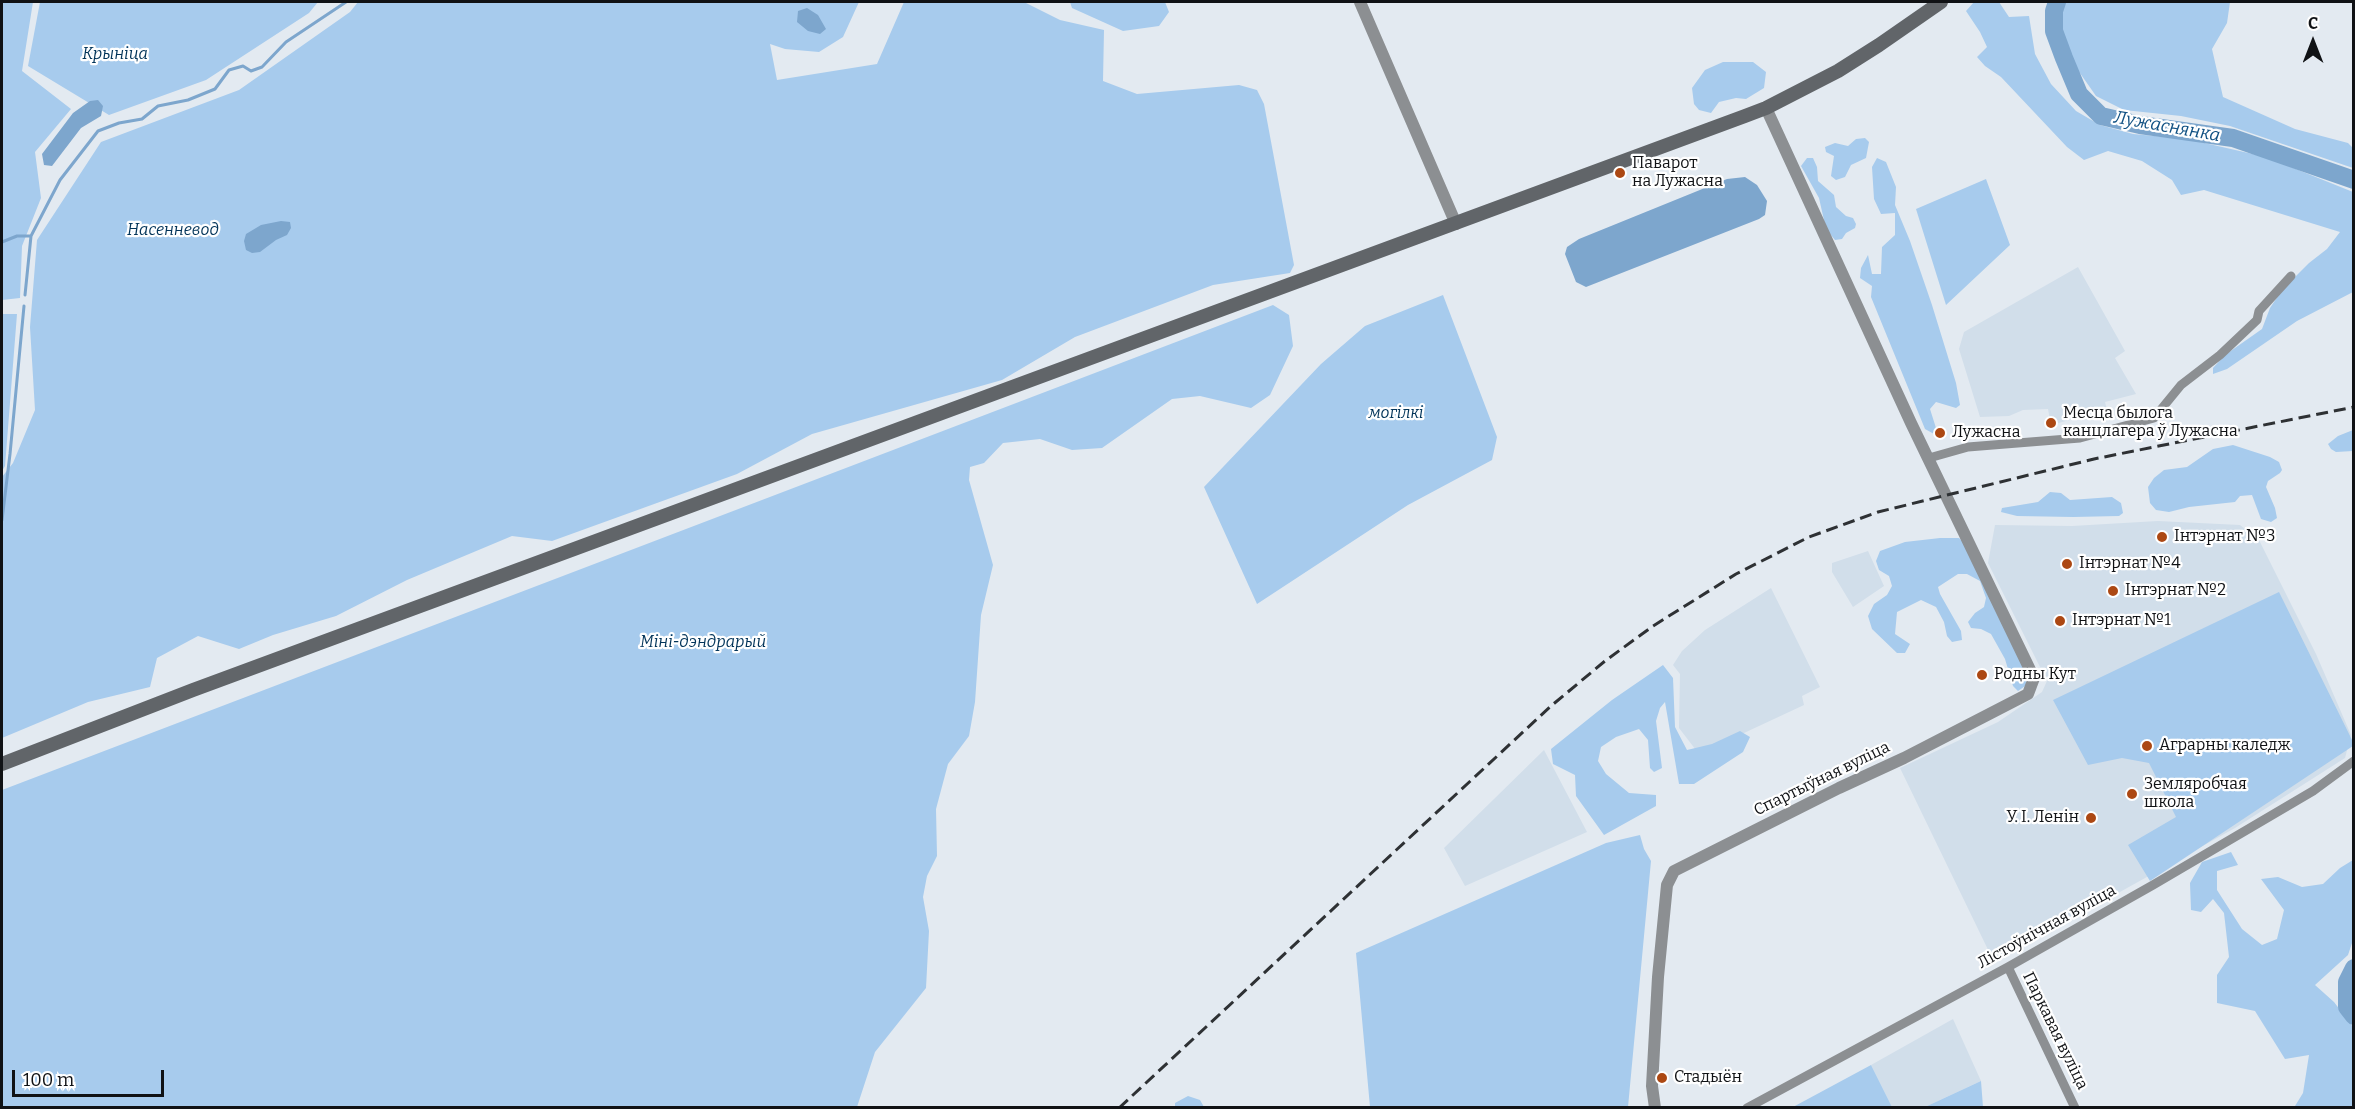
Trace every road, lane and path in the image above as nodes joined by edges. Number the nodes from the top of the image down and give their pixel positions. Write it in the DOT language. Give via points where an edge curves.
graph roads {
  1 [pos="1360,2"];
  2 [pos="1941,2"];
  3 [pos="1766,108"];
  4 [pos="1456,224"];
  5 [pos="2291,276"];
  6 [pos="1929,458"];
  7 [pos="2354,761"];
  8 [pos="2,764"];
  9 [pos="2008,968"];
  10 [pos="1655,1107"];
  11 [pos="1747,1107"];
  12 [pos="2075,1107"];
  1 -- 4 [label="street"];
  2 -- 3 [label="main road" via="1838,70"];
  3 -- 4 [label="main road"];
  3 -- 6 [label="street"];
  4 -- 8 [label="main road"];
  5 -- 6 [label="street" via="2259,311 2257,320 2181,385 2154,418 2079,438 1968,447"];
  6 -- 10 [label="street, Спартыўная вуліца" via="2034,678 2028,693 1674,871 1668,885 1658,977 1652,1086"];
  7 -- 9 [label="street, Лістоўнічная вуліца" via="2264,821"];
  9 -- 11 [label="street, Лістоўнічная вуліца"];
  9 -- 12 [label="street, Паркавая вуліца"];
}
